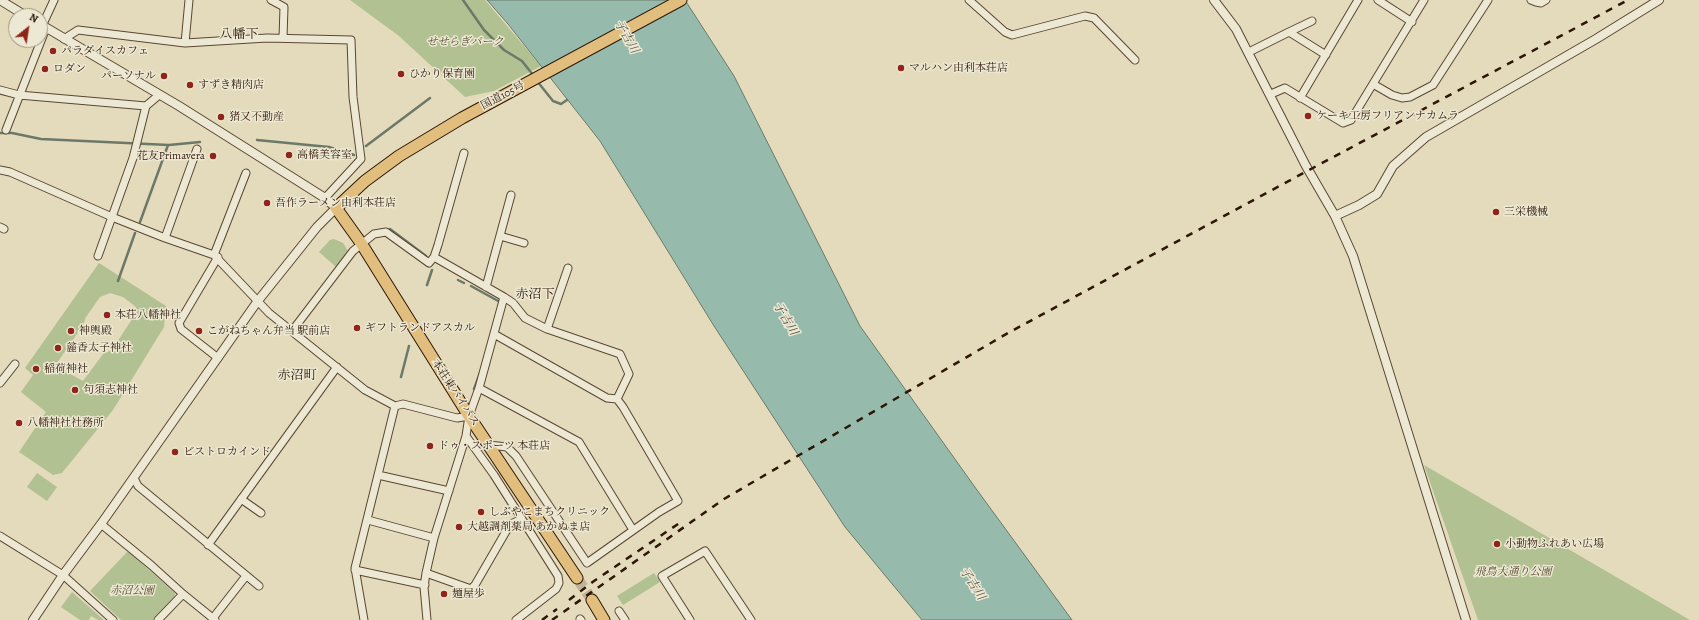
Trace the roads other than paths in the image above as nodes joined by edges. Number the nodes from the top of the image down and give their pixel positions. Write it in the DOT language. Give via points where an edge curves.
graph roads {
  1 [pos="0,0"];
  2 [pos="54,0"];
  3 [pos="189,0"];
  4 [pos="271,0"];
  5 [pos="681,0"];
  6 [pos="969,0"];
  7 [pos="1214,0"];
  8 [pos="1358,0"];
  9 [pos="1378,0"];
  10 [pos="1424,0"];
  11 [pos="1488,0"];
  12 [pos="1531,0"];
  13 [pos="1546,0"];
  14 [pos="1659,0"];
  15 [pos="13,8"];
  16 [pos="48,14"];
  17 [pos="1312,21"];
  18 [pos="1412,22"];
  19 [pos="48,29"];
  20 [pos="1288,32"];
  21 [pos="64,38"];
  22 [pos="283,38"];
  23 [pos="185,43"];
  24 [pos="35,48"];
  25 [pos="1249,52"];
  26 [pos="1326,55"];
  27 [pos="1135,60"];
  28 [pos="1372,84"];
  29 [pos="0,90"];
  30 [pos="1270,94"];
  31 [pos="19,95"];
  32 [pos="159,95"];
  33 [pos="1300,98"];
  34 [pos="146,106"];
  35 [pos="6,130"];
  36 [pos="197,149"];
  37 [pos="464,153"];
  38 [pos="0,170"];
  39 [pos="246,173"];
  40 [pos="511,195"];
  41 [pos="325,198"];
  42 [pos="336,208"];
  43 [pos="1335,216"];
  44 [pos="112,217"];
  45 [pos="500,236"];
  46 [pos="165,238"];
  47 [pos="361,243"];
  48 [pos="524,243"];
  49 [pos="98,256"];
  50 [pos="216,256"];
  51 [pos="434,257"];
  52 [pos="568,268"];
  53 [pos="486,287"];
  54 [pos="504,297"];
  55 [pos="257,302"];
  56 [pos="547,329"];
  57 [pos="292,331"];
  58 [pos="494,334"];
  59 [pos="218,358"];
  60 [pos="15,364"];
  61 [pos="337,367"];
  62 [pos="0,383"];
  63 [pos="480,388"];
  64 [pos="616,399"];
  65 [pos="395,406"];
  66 [pos="470,416"];
  67 [pos="466,436"];
  68 [pos="489,445"];
  69 [pos="378,475"];
  70 [pos="134,478"];
  71 [pos="449,491"];
  72 [pos="241,498"];
  73 [pos="261,513"];
  74 [pos="522,519"];
  75 [pos="368,520"];
  76 [pos="101,524"];
  77 [pos="633,530"];
  78 [pos="0,536"];
  79 [pos="434,538"];
  80 [pos="208,545"];
  81 [pos="355,570"];
  82 [pos="426,573"];
  83 [pos="63,574"];
  84 [pos="246,576"];
  85 [pos="576,578"];
  86 [pos="425,585"];
  87 [pos="259,586"];
  88 [pos="183,594"];
  89 [pos="592,600"];
  90 [pos="619,611"];
  91 [pos="214,619"];
  92 [pos="33,620"];
  93 [pos="113,620"];
  94 [pos="158,620"];
  95 [pos="364,620"];
  96 [pos="427,620"];
  97 [pos="516,620"];
  98 [pos="604,620"];
  99 [pos="625,620"];
  100 [pos="690,620"];
  101 [pos="751,620"];
  102 [pos="1466,620"];
  1 -- 15 [label="street"];
  2 -- 16 [label="street"];
  3 -- 23 [label="street"];
  4 -- 22 [label="street" via="284,7"];
  5 -- 42 [label="highway, 国道105号" via="462,118 399,156 365,181"];
  6 -- 27 [label="street" via="1005,32 1012,35 1085,16 1094,18"];
  7 -- 25 [label="street" via="1236,29"];
  8 -- 26 [label="street"];
  9 -- 18 [label="street"];
  10 -- 18 [label="street"];
  11 -- 28 [label="street" via="1433,85 1402,98"];
  12 -- 13 [label="street"];
  14 -- 43 [label="street" via="1426,137 1393,166 1377,194"];
  17 -- 20 [label="street"];
  18 -- 28 [label="street"];
  19 -- 21 [label="street"];
  20 -- 25 [label="street"];
  20 -- 26 [label="street"];
  21 -- 23 [label="street" via="78,30"];
  21 -- 32 [label="street"];
  22 -- 23 [label="street"];
  22 -- 41 [label="street" via="351,40 353,97 361,159"];
  24 -- 31 [label="street"];
  25 -- 30 [label="street"];
  26 -- 33 [label="street"];
  28 -- 33 [label="street" via="1352,120 1343,123"];
  29 -- 31 [label="street"];
  30 -- 33 [label="street" via="1285,88"];
  30 -- 43 [label="street" via="1306,166"];
  31 -- 34 [label="street"];
  31 -- 35 [label="street"];
  32 -- 34 [label="street"];
  32 -- 41 [label="street"];
  34 -- 44 [label="street" via="137,143"];
  36 -- 46 [label="street"];
  37 -- 51 [label="street"];
  38 -- 44 [label="street" via="10,172"];
  39 -- 50 [label="street"];
  40 -- 45 [label="street"];
  41 -- 42 [label="street"];
  42 -- 47 [label="highway, 本荘東バイパス"];
  42 -- 55 [label="street" via="317,227"];
  43 -- 102 [label="street" via="1353,256"];
  44 -- 46 [label="street"];
  44 -- 49 [label="street"];
  45 -- 48 [label="street"];
  45 -- 53 [label="street"];
  46 -- 50 [label="street"];
  47 -- 51 [label="street" via="374,234 386,232 429,263"];
  47 -- 57 [label="street"];
  47 -- 66 [label="highway, 本荘東バイパス"];
  50 -- 55 [label="street"];
  50 -- 59 [label="street" via="179,323 181,329"];
  51 -- 53 [label="street"];
  52 -- 56 [label="street"];
  53 -- 54 [label="street"];
  54 -- 56 [label="street" via="513,303 525,318"];
  54 -- 58 [label="street"];
  55 -- 57 [label="street"];
  55 -- 59 [label="street"];
  56 -- 64 [label="street" via="620,354 629,374"];
  57 -- 61 [label="street"];
  58 -- 63 [label="street"];
  58 -- 64 [label="street" via="607,398"];
  59 -- 70 [label="street"];
  60 -- 62 [label="street"];
  61 -- 65 [label="street" via="365,390"];
  61 -- 72 [label="street"];
  63 -- 66 [label="street"];
  63 -- 77 [label="street" via="579,442"];
  64 -- 77 [label="street" via="678,501"];
  65 -- 66 [label="street" via="403,404 457,418"];
  65 -- 69 [label="street"];
  66 -- 67 [label="street"];
  66 -- 68 [label="highway, 本荘東バイパス"];
  67 -- 71 [label="street"];
  67 -- 74 [label="street"];
  68 -- 77 [label="street" via="507,447 516,456 587,563"];
  68 -- 85 [label="highway, 本荘東バイパス"];
  69 -- 71 [label="street"];
  69 -- 75 [label="street"];
  70 -- 76 [label="street"];
  70 -- 80 [label="street" via="138,486"];
  71 -- 79 [label="street"];
  72 -- 73 [label="street"];
  72 -- 80 [label="street"];
  74 -- 82 [label="street" via="508,528 476,585 471,589"];
  74 -- 97 [label="street" via="558,576 559,583 556,589"];
  75 -- 79 [label="street"];
  75 -- 81 [label="street"];
  76 -- 83 [label="street"];
  76 -- 88 [label="street"];
  78 -- 83 [label="street"];
  79 -- 82 [label="street"];
  80 -- 84 [label="street"];
  81 -- 86 [label="street"];
  81 -- 95 [label="street"];
  82 -- 86 [label="street"];
  83 -- 92 [label="street"];
  83 -- 93 [label="street"];
  84 -- 87 [label="street"];
  84 -- 91 [label="street"];
  86 -- 96 [label="street"];
  88 -- 91 [label="street"];
  88 -- 94 [label="street"];
  89 -- 98 [label="highway"];
  90 -- 99 [label="street"];
  100 -- 101 [label="street" via="662,576 705,551"];
}
